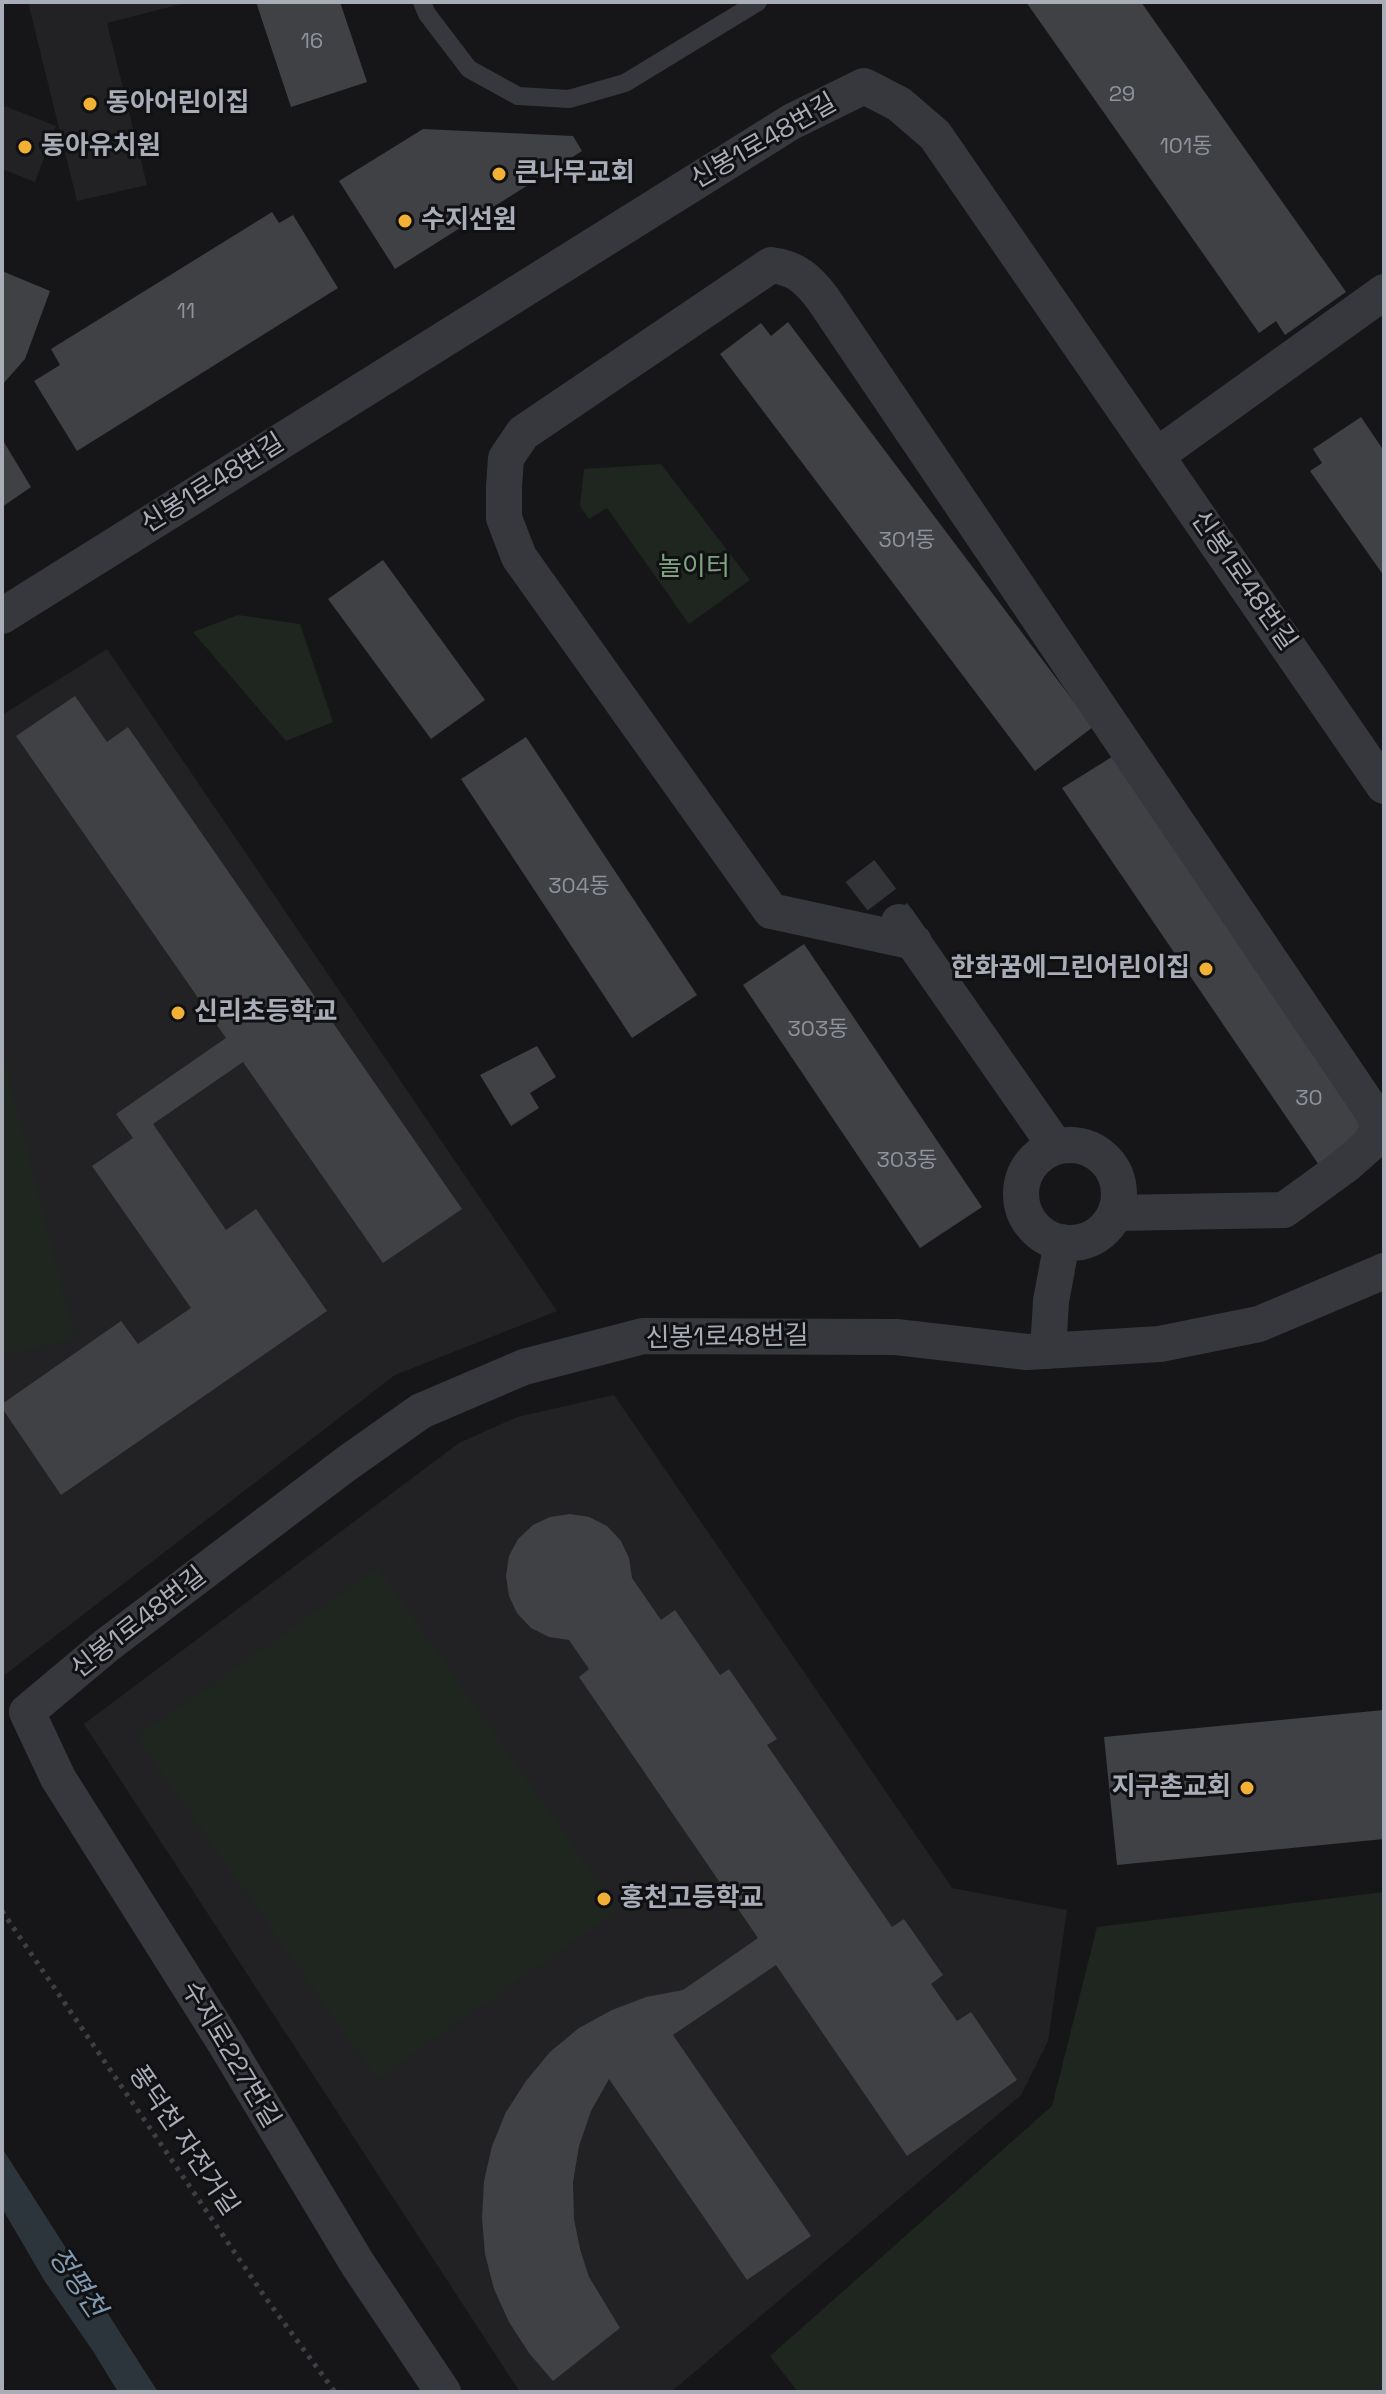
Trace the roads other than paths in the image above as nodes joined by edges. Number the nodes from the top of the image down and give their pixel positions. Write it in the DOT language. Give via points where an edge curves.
graph roads {
  1 [pos="422,2"];
  2 [pos="758,2"];
  3 [pos="736,8"];
  4 [pos="1384,292"];
  5 [pos="1156,456"];
  6 [pos="2,616"];
  7 [pos="1384,786"];
  8 [pos="1056,1147"];
  9 [pos="1115,1213"];
  10 [pos="1062,1242"];
  11 [pos="1384,1271"];
  12 [pos="1048,1351"];
  13 [pos="27,1712"];
  14 [pos="443,2392"];
  1 -- 3 [label="lane" via="469,69 518,96 569,99 625,83"];
  2 -- 3 [label="lane"];
  4 -- 5 [label="street"];
  5 -- 6 [label="street, 신봉1로48번길" via="935,135 899,104 864,86 777,130"];
  5 -- 7 [label="street, 신봉1로48번길"];
  8 -- 9 [label="street" via="1087,1148 1112,1168 1118,1183"];
  8 -- 9 [label="street" via="906,932 771,911 519,557 504,518 506,458 523,433 771,265 789,267 807,278 823,299 1378,1125 1372,1142 1284,1210"];
  8 -- 10 [label="street" via="1030,1165 1021,1196 1034,1227"];
  9 -- 10 [label="street" via="1094,1237"];
  10 -- 12 [label="street"];
  11 -- 12 [label="street, 신봉1로48번길" via="1259,1324 1160,1344"];
  12 -- 13 [label="street, 신봉1로48번길" via="896,1337 643,1336 524,1367 421,1411 107,1645"];
  13 -- 14 [label="street, 수지로227번길" via="58,1778 357,2263"];
}
